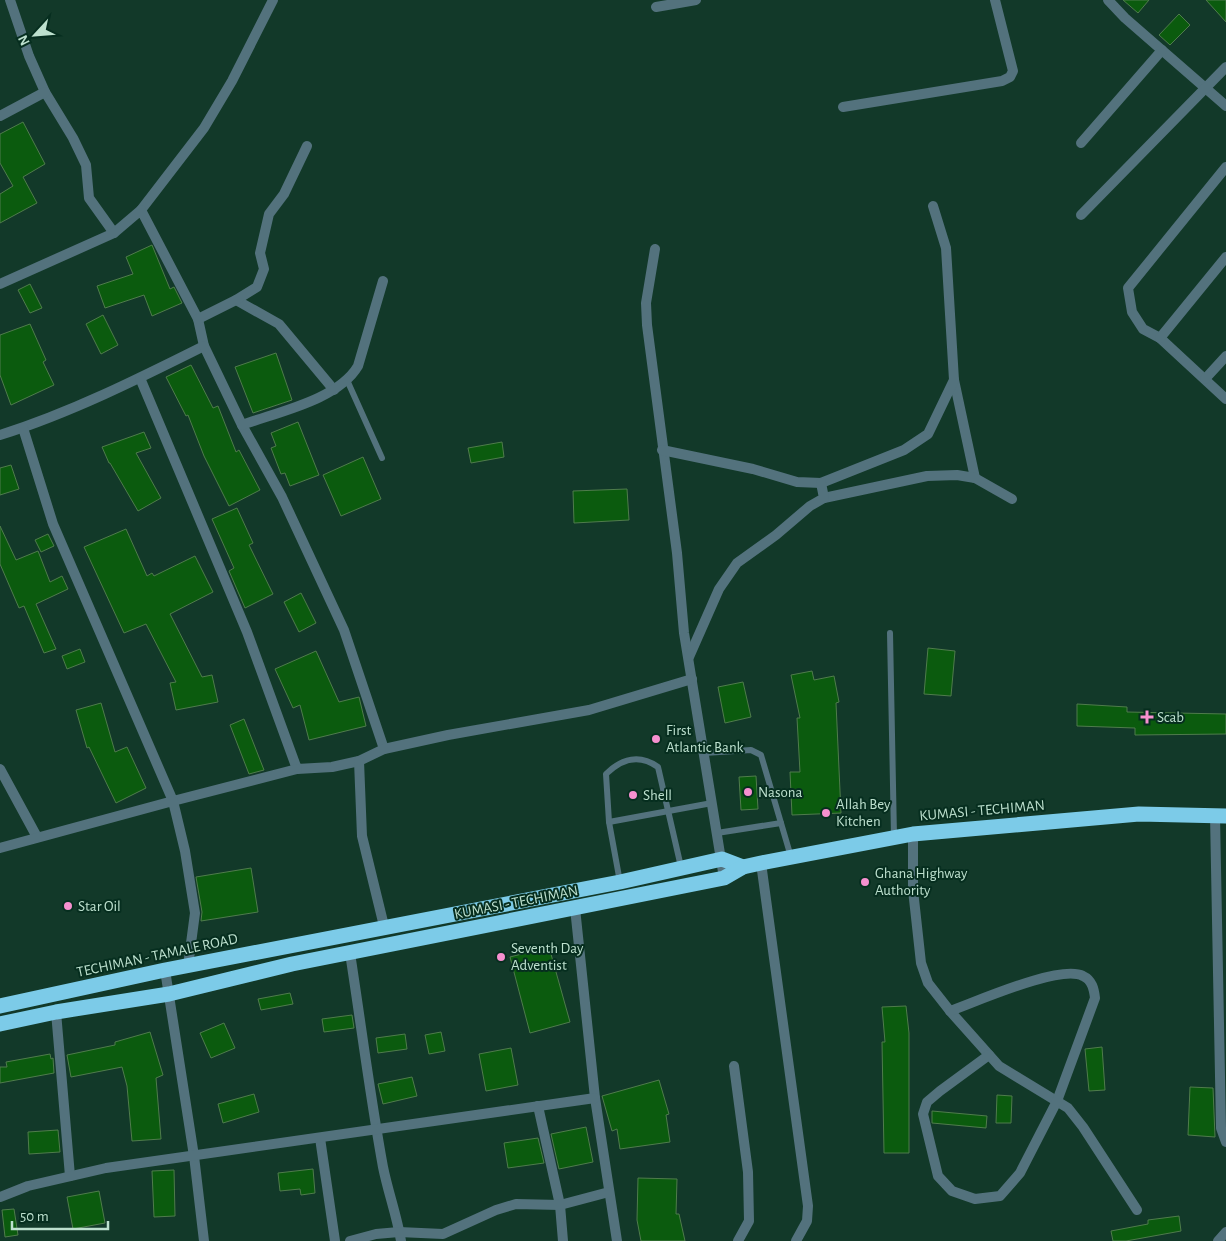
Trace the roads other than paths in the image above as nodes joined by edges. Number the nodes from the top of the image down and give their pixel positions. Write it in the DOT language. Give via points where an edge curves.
graph roads {
  1 [pos="10,0"];
  2 [pos="273,0"];
  3 [pos="696,0"];
  4 [pos="995,0"];
  5 [pos="1108,0"];
  6 [pos="656,7"];
  7 [pos="1162,50"];
  8 [pos="1226,67"];
  9 [pos="1206,89"];
  10 [pos="45,92"];
  11 [pos="1226,106"];
  12 [pos="843,107"];
  13 [pos="0,116"];
  14 [pos="1082,143"];
  15 [pos="307,146"];
  16 [pos="1226,167"];
  17 [pos="933,206"];
  18 [pos="141,210"];
  19 [pos="1081,215"];
  20 [pos="114,233"];
  21 [pos="655,248"];
  22 [pos="1226,258"];
  23 [pos="383,281"];
  24 [pos="0,284"];
  25 [pos="236,300"];
  26 [pos="198,319"];
  27 [pos="1160,338"];
  28 [pos="204,346"];
  29 [pos="1226,356"];
  30 [pos="140,378"];
  31 [pos="1205,379"];
  32 [pos="348,380"];
  33 [pos="954,380"];
  34 [pos="334,390"];
  35 [pos="1226,399"];
  36 [pos="242,424"];
  37 [pos="23,428"];
  38 [pos="0,435"];
  39 [pos="662,450"];
  40 [pos="382,458"];
  41 [pos="975,478"];
  42 [pos="820,483"];
  43 [pos="824,498"];
  44 [pos="1012,499"];
  45 [pos="890,633"];
  46 [pos="688,658"];
  47 [pos="692,680"];
  48 [pos="384,749"];
  49 [pos="704,753"];
  50 [pos="359,760"];
  51 [pos="0,769"];
  52 [pos="297,769"];
  53 [pos="173,801"];
  54 [pos="712,803"];
  55 [pos="670,811"];
  56 [pos="1221,816"];
  57 [pos="609,822"];
  58 [pos="781,823"];
  59 [pos="717,833"];
  60 [pos="913,834"];
  61 [pos="37,837"];
  62 [pos="894,838"];
  63 [pos="0,848"];
  64 [pos="791,857"];
  65 [pos="722,859"];
  66 [pos="761,863"];
  67 [pos="743,867"];
  68 [pos="681,868"];
  69 [pos="724,878"];
  70 [pos="620,882"];
  71 [pos="574,908"];
  72 [pos="384,926"];
  73 [pos="322,940"];
  74 [pos="350,953"];
  75 [pos="188,966"];
  76 [pos="165,970"];
  77 [pos="169,994"];
  78 [pos="30,999"];
  79 [pos="0,1006"];
  80 [pos="56,1012"];
  81 [pos="950,1012"];
  82 [pos="36,1017"];
  83 [pos="0,1024"];
  84 [pos="990,1055"];
  85 [pos="734,1066"];
  86 [pos="595,1098"];
  87 [pos="1057,1101"];
  88 [pos="538,1106"];
  89 [pos="376,1130"];
  90 [pos="320,1138"];
  91 [pos="1226,1142"];
  92 [pos="194,1156"];
  93 [pos="70,1176"];
  94 [pos="609,1192"];
  95 [pos="0,1197"];
  96 [pos="560,1205"];
  97 [pos="1137,1210"];
  98 [pos="1226,1232"];
  99 [pos="400,1236"];
  100 [pos="204,1241"];
  101 [pos="335,1241"];
  102 [pos="350,1241"];
  103 [pos="564,1241"];
  104 [pos="617,1241"];
  105 [pos="738,1241"];
  106 [pos="796,1241"];
  107 [pos="1218,1241"];
  1 -- 10 [label="street"];
  2 -- 18 [label="street" via="204,128"];
  3 -- 6 [label="street"];
  4 -- 12 [label="street" via="1013,71 1010,77 1002,81"];
  5 -- 7 [label="street"];
  7 -- 9 [label="street"];
  7 -- 14 [label="street"];
  8 -- 9 [label="street"];
  9 -- 11 [label="street"];
  9 -- 19 [label="street"];
  10 -- 13 [label="street"];
  10 -- 20 [label="street" via="86,165 89,198"];
  15 -- 25 [label="street" via="284,194 269,214 260,253 264,269 257,287"];
  16 -- 27 [label="street" via="1128,288 1136,321 1143,330"];
  17 -- 33 [label="street" via="946,248"];
  18 -- 20 [label="street"];
  18 -- 26 [label="street"];
  20 -- 24 [label="street"];
  21 -- 39 [label="street" via="646,303"];
  22 -- 27 [label="street"];
  23 -- 32 [label="street" via="358,366"];
  25 -- 26 [label="street"];
  25 -- 34 [label="street" via="278,324"];
  26 -- 28 [label="street"];
  27 -- 31 [label="street"];
  28 -- 30 [label="street"];
  28 -- 36 [label="street"];
  29 -- 31 [label="street"];
  30 -- 37 [label="street"];
  30 -- 52 [label="street" via="247,632"];
  31 -- 35 [label="street"];
  32 -- 34 [label="street"];
  32 -- 40 [label="lane"];
  33 -- 41 [label="street"];
  33 -- 42 [label="street" via="928,434 904,450"];
  34 -- 36 [label="street"];
  36 -- 48 [label="street" via="282,497 344,630"];
  37 -- 38 [label="street"];
  37 -- 53 [label="street" via="53,524"];
  39 -- 42 [label="street" via="753,469 797,482"];
  39 -- 46 [label="street"];
  41 -- 43 [label="street" via="957,474 927,476"];
  41 -- 44 [label="street"];
  42 -- 43 [label="street"];
  43 -- 46 [label="street" via="737,563 719,589"];
  45 -- 62 [label="lane"];
  46 -- 47 [label="street"];
  47 -- 48 [label="street" via="589,710"];
  47 -- 49 [label="street"];
  48 -- 50 [label="street"];
  49 -- 54 [label="street"];
  49 -- 58 [label="lane" via="751,750 761,755"];
  50 -- 52 [label="street" via="332,767"];
  50 -- 72 [label="street" via="362,836"];
  51 -- 61 [label="street"];
  52 -- 53 [label="street"];
  53 -- 61 [label="street"];
  53 -- 75 [label="street" via="195,913"];
  54 -- 55 [label="lane"];
  54 -- 59 [label="street"];
  55 -- 57 [label="lane"];
  55 -- 57 [label="lane" via="658,767 647,759 625,760 606,774"];
  55 -- 68 [label="lane"];
  56 -- 60 [label="highway, KUMASI - TECHIMAN" via="1139,814"];
  56 -- 91 [label="street" via="1221,1128"];
  57 -- 70 [label="lane"];
  58 -- 59 [label="lane"];
  58 -- 64 [label="lane"];
  59 -- 65 [label="street"];
  60 -- 62 [label="highway, KUMASI - TECHIMAN"];
  60 -- 81 [label="street" via="913,890 922,963 928,983"];
  61 -- 63 [label="street"];
  62 -- 64 [label="highway, KUMASI - TECHIMAN"];
  64 -- 66 [label="highway, KUMASI - TECHIMAN"];
  65 -- 67 [label="highway"];
  65 -- 68 [label="highway, KUMASI - TECHIMAN"];
  65 -- 69 [label="street"];
  66 -- 67 [label="highway, KUMASI - TECHIMAN"];
  66 -- 106 [label="street" via="808,1206 807,1221"];
  67 -- 69 [label="highway, KUMASI - TECHIMAN"];
  68 -- 70 [label="highway, KUMASI - TECHIMAN"];
  69 -- 71 [label="highway, KUMASI - TECHIMAN"];
  70 -- 72 [label="highway, KUMASI - TECHIMAN"];
  71 -- 74 [label="highway, KUMASI - TECHIMAN"];
  71 -- 86 [label="street"];
  72 -- 73 [label="highway, KUMASI - TECHIMAN"];
  73 -- 75 [label="highway, TECHIMAN - TAMALE ROAD"];
  74 -- 77 [label="highway, KUMASI - TECHIMAN"];
  74 -- 89 [label="street"];
  75 -- 76 [label="highway, TECHIMAN - TAMALE ROAD"];
  76 -- 77 [label="street"];
  76 -- 78 [label="highway, TECHIMAN - TAMALE ROAD"];
  77 -- 80 [label="highway"];
  77 -- 92 [label="street"];
  78 -- 79 [label="highway, TECHIMAN - TAMALE ROAD"];
  78 -- 82 [label="highway"];
  80 -- 82 [label="highway"];
  80 -- 93 [label="street"];
  81 -- 84 [label="street"];
  81 -- 87 [label="street" via="1047,976 1075,973 1085,976 1093,985 1095,998"];
  82 -- 83 [label="highway"];
  84 -- 87 [label="street" via="1012,1075"];
  84 -- 87 [label="street" via="927,1102 923,1114 938,1176 952,1191 975,1199 1000,1196 1020,1173"];
  85 -- 105 [label="street" via="748,1172 749,1221"];
  86 -- 88 [label="street"];
  86 -- 94 [label="street"];
  87 -- 97 [label="street" via="1068,1108 1083,1127"];
  88 -- 89 [label="street"];
  88 -- 96 [label="street"];
  89 -- 90 [label="street"];
  89 -- 99 [label="street"];
  90 -- 92 [label="street"];
  90 -- 101 [label="street"];
  92 -- 93 [label="street"];
  92 -- 100 [label="street"];
  93 -- 95 [label="street"];
  94 -- 96 [label="street"];
  94 -- 104 [label="street"];
  96 -- 99 [label="street" via="516,1204 443,1234"];
  96 -- 103 [label="street"];
  98 -- 107 [label="street"];
  99 -- 102 [label="street" via="376,1234"];
}
